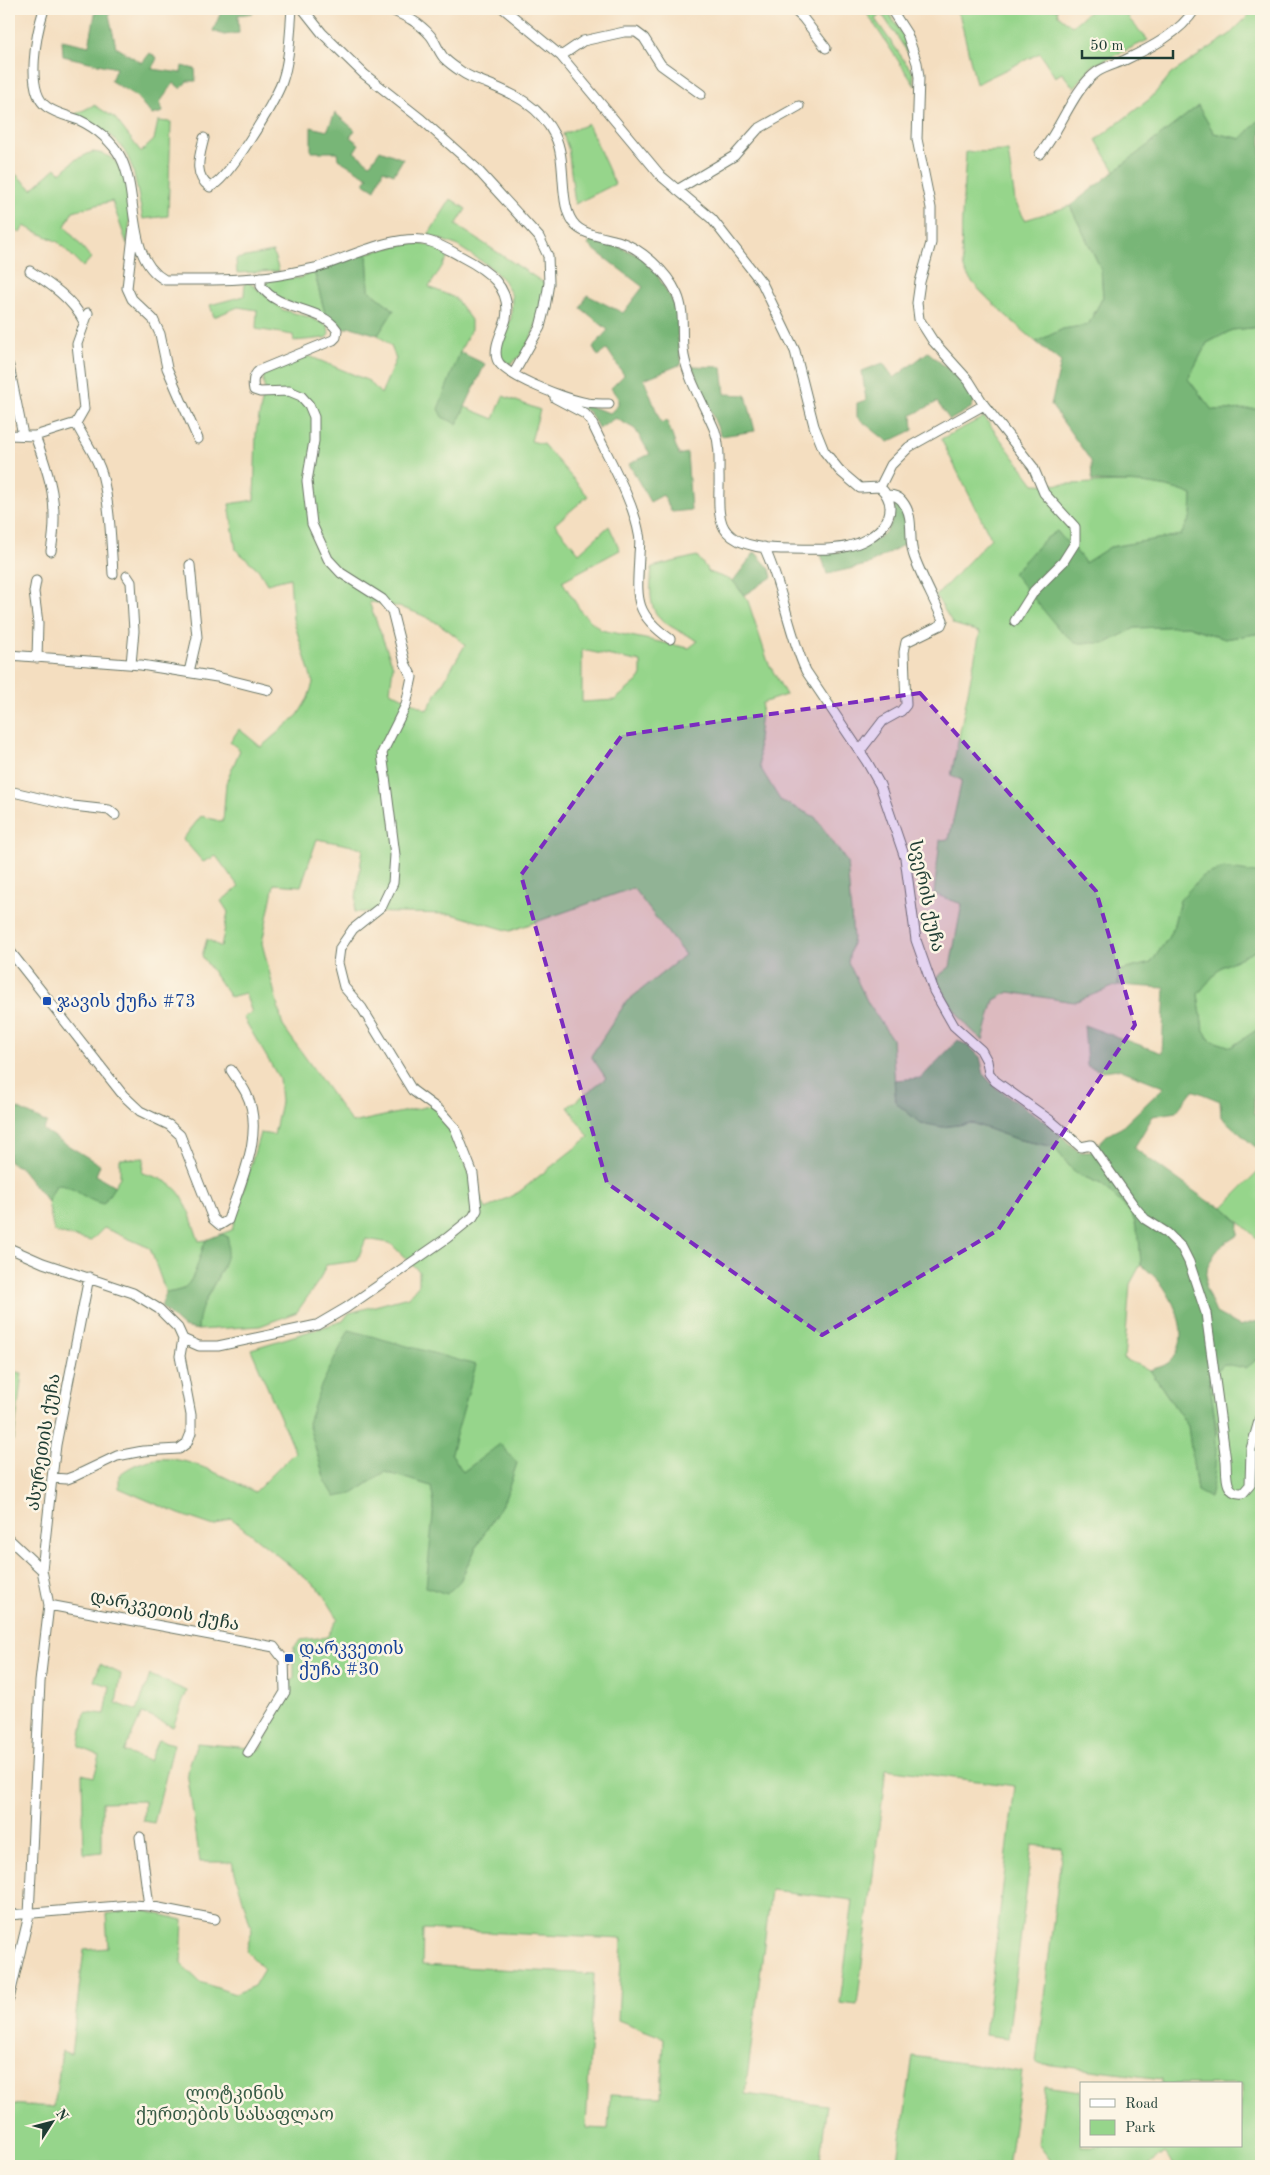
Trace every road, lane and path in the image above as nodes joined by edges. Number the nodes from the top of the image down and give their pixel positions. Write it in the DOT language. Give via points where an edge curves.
graph roads {
  1 [pos="44,9"];
  2 [pos="292,9"];
  3 [pos="303,9"];
  4 [pos="389,9"];
  5 [pos="504,9"];
  6 [pos="793,9"];
  7 [pos="891,9"];
  8 [pos="1195,9"];
  9 [pos="826,48"];
  10 [pos="561,56"];
  11 [pos="701,94"];
  12 [pos="799,106"];
  13 [pos="204,138"];
  14 [pos="1040,154"];
  15 [pos="677,190"];
  16 [pos="135,220"];
  17 [pos="30,271"];
  18 [pos="261,278"];
  19 [pos="9,366"];
  20 [pos="514,374"];
  21 [pos="550,392"];
  22 [pos="609,404"];
  23 [pos="984,405"];
  24 [pos="76,423"];
  25 [pos="9,435"];
  26 [pos="22,435"];
  27 [pos="36,436"];
  28 [pos="198,439"];
  29 [pos="880,487"];
  30 [pos="888,495"];
  31 [pos="764,547"];
  32 [pos="50,551"];
  33 [pos="190,565"];
  34 [pos="113,574"];
  35 [pos="127,576"];
  36 [pos="36,581"];
  37 [pos="1015,621"];
  38 [pos="670,639"];
  39 [pos="9,655"];
  40 [pos="37,658"];
  41 [pos="131,664"];
  42 [pos="189,672"];
  43 [pos="269,690"];
  44 [pos="860,751"];
  45 [pos="9,791"];
  46 [pos="115,815"];
  47 [pos="9,950"];
  48 [pos="231,1070"];
  49 [pos="9,1248"];
  50 [pos="89,1277"];
  51 [pos="183,1339"];
  52 [pos="1261,1414"];
  53 [pos="52,1478"];
  54 [pos="9,1539"];
  55 [pos="42,1570"];
  56 [pos="49,1605"];
  57 [pos="248,1753"];
  58 [pos="140,1837"];
  59 [pos="149,1906"];
  60 [pos="29,1915"];
  61 [pos="9,1916"];
  62 [pos="215,1920"];
  63 [pos="9,1999"];
  1 -- 16 [label="street" via="39,25 33,81 45,106 80,121 109,141 128,173"];
  2 -- 13 [label="street" via="282,83 233,164 217,184 210,187 198,169"];
  3 -- 20 [label="street" via="322,33 364,74 421,118 475,167 539,237 548,256 549,283 545,307 540,327"];
  4 -- 31 [label="street" via="419,24 444,57 464,74 532,104 556,137 563,158 566,207 575,225 585,232 622,242 642,254 666,276 684,317 683,344 688,372 718,443 720,521 727,532 740,540"];
  5 -- 10 [label="street"];
  6 -- 9 [label="street"];
  7 -- 23 [label="street" via="907,34 917,63 917,139 931,208 931,243 920,282 919,319 933,341 969,381"];
  8 -- 14 [label="street" via="1188,21 1152,46 1097,72 1082,86 1053,138"];
  10 -- 11 [label="street" via="583,42 636,32 644,38 661,65"];
  10 -- 15 [label="street" via="661,176"];
  12 -- 15 [label="street" via="758,129 734,156"];
  15 -- 29 [label="street" via="712,219 762,283 795,350 814,426 824,451 860,488"];
  16 -- 18 [label="street" via="140,251 149,268 165,280"];
  16 -- 28 [label="street" via="127,288 132,299 154,319 167,368"];
  17 -- 24 [label="street" via="86,318 77,344 84,409"];
  18 -- 20 [label="street" via="315,268 400,241 427,241 444,247 493,276 503,289 506,318 496,348 497,360"];
  18 -- 51 [label="street" via="261,286 274,300 326,320 337,330 333,340 260,370 253,377 252,384 254,390 260,392 289,391 301,396 309,405 314,417 314,441 307,481 312,524 328,559 341,573 382,599 392,611 405,663 412,677 406,705 382,753 395,855 393,883 382,906 353,929 340,948 338,963 344,988 362,1008 412,1090 439,1110 456,1128 473,1174 477,1210 447,1238 317,1325 218,1346 199,1346"];
  19 -- 26 [label="street"];
  20 -- 21 [label="street"];
  21 -- 22 [label="street" via="586,402"];
  21 -- 38 [label="street" via="591,421 632,510 640,535 637,595 642,613"];
  23 -- 29 [label="street" via="909,447 891,465"];
  23 -- 37 [label="street" via="1032,467 1044,493 1075,527 1075,543 1034,591"];
  24 -- 27 [label="street"];
  24 -- 34 [label="street" via="102,474 110,522"];
  25 -- 26 [label="street"];
  26 -- 27 [label="street"];
  27 -- 32 [label="street" via="49,475 56,522"];
  29 -- 30 [label="street"];
  30 -- 31 [label="street" via="891,505 889,519 874,535 863,541 828,549"];
  30 -- 44 [label="street" via="902,500 910,517 914,557 943,620 941,625 906,642 906,705 883,721"];
  31 -- 44 [label="street, სვერის ქუჩა" via="806,671"];
  33 -- 42 [label="street" via="196,637"];
  35 -- 41 [label="street" via="131,582 134,631"];
  36 -- 40 [label="street"];
  39 -- 40 [label="street"];
  40 -- 41 [label="street"];
  41 -- 42 [label="street"];
  42 -- 43 [label="street"];
  44 -- 52 [label="street, სვერის ქუჩა" via="880,786 905,858 916,940 934,991 954,1026 981,1050 994,1081 1051,1121 1081,1147 1091,1145 1134,1206 1145,1219 1167,1233 1190,1262 1206,1313 1227,1484 1236,1493 1243,1493 1250,1485 1252,1449"];
  45 -- 46 [label="street" via="64,804 109,810"];
  47 -- 48 [label="street" via="123,1096 140,1111 169,1125 180,1135 213,1219 220,1225 228,1220 250,1156 253,1123 247,1095"];
  49 -- 50 [label="street" via="43,1263"];
  50 -- 51 [label="street" via="133,1293 159,1310 178,1328"];
  50 -- 53 [label="street, ასურეთის ქუჩა"];
  51 -- 53 [label="street" via="180,1356 191,1415 191,1433 187,1443 179,1450 117,1456 67,1479"];
  53 -- 55 [label="street, ასურეთის ქუჩა"];
  54 -- 55 [label="street"];
  55 -- 56 [label="street, ასურეთის ქუჩა"];
  56 -- 57 [label="street, დარკვეთის ქუჩა" via="274,1647 284,1660 285,1692"];
  56 -- 60 [label="street, ასურეთის ქუჩა" via="40,1682"];
  58 -- 59 [label="street"];
  59 -- 60 [label="street"];
  59 -- 62 [label="street"];
  60 -- 61 [label="street"];
  60 -- 63 [label="street, ასურეთის ქუჩა"];
}
